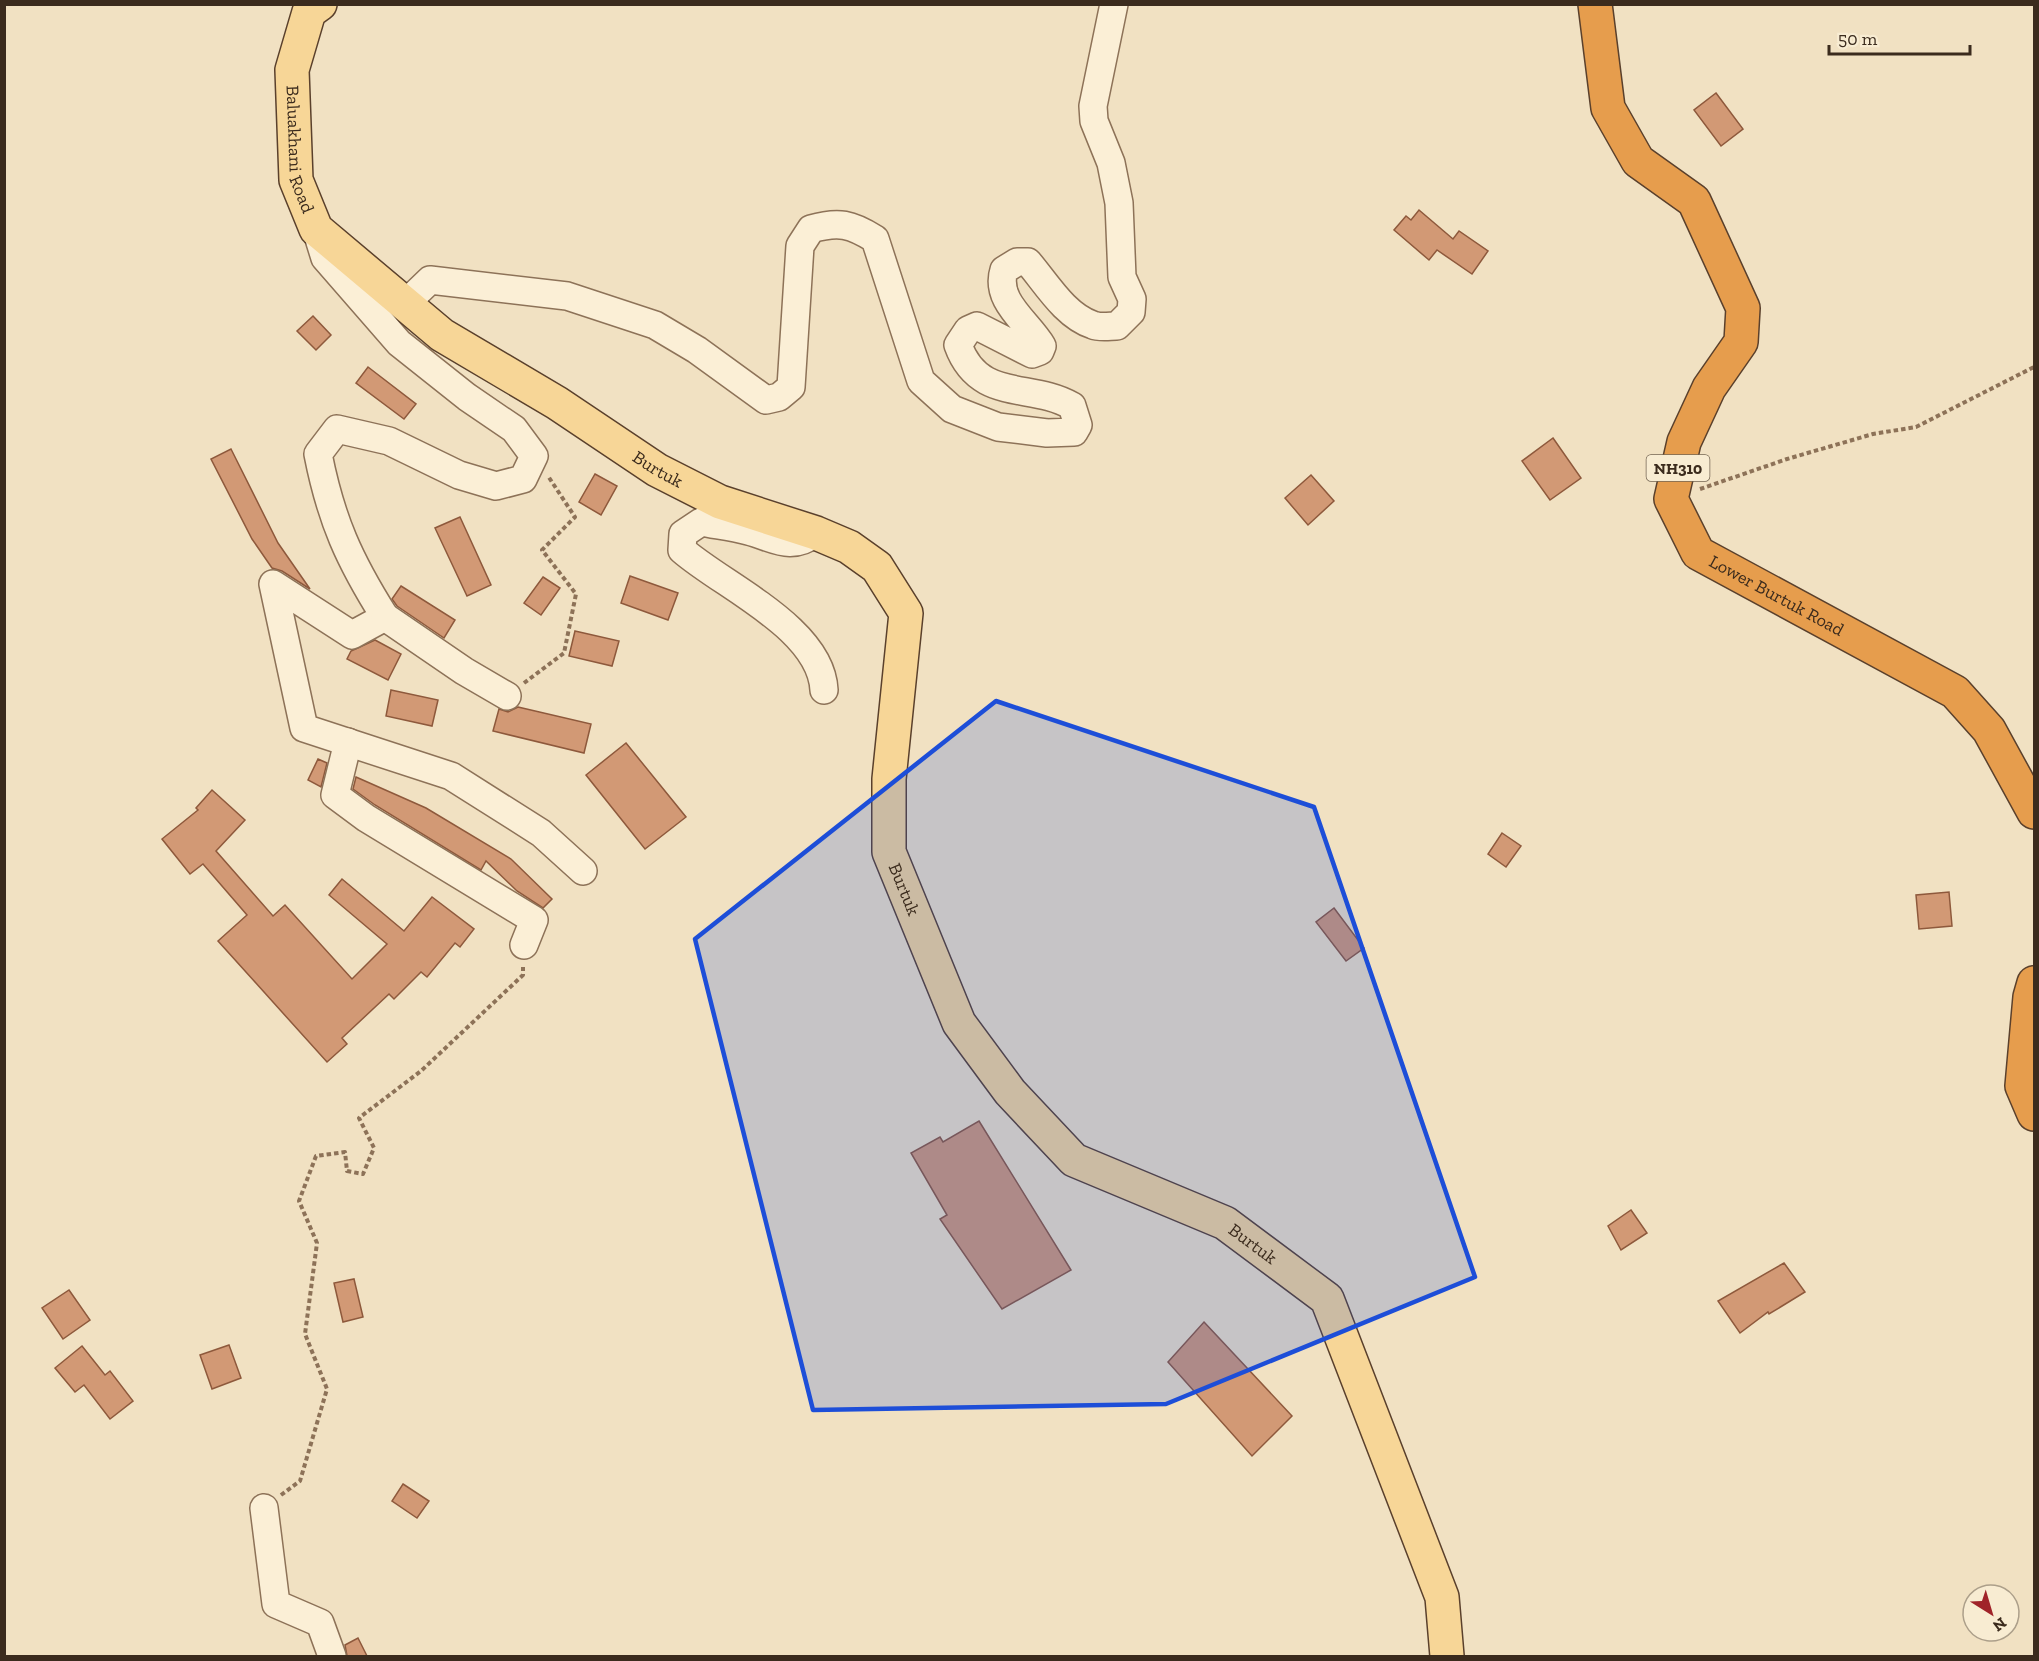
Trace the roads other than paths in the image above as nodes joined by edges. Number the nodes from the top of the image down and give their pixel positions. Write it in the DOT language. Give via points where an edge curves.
graph roads {
  1 [pos="320,4"];
  2 [pos="1113,4"];
  3 [pos="1595,4"];
  4 [pos="316,229"];
  5 [pos="405,304"];
  6 [pos="816,533"];
  7 [pos="386,617"];
  8 [pos="824,690"];
  9 [pos="507,696"];
  10 [pos="348,742"];
  11 [pos="2034,812"];
  12 [pos="583,871"];
  13 [pos="524,945"];
  14 [pos="2034,983"];
  15 [pos="2034,1114"];
  16 [pos="264,1508"];
  17 [pos="332,1656"];
  18 [pos="1447,1656"];
  1 -- 4 [label="main road, Baluakhani Road" via="309,12 292,70 296,180"];
  2 -- 5 [label="street" via="1093,106 1119,203 1122,277 1132,299 1131,312 1117,327 1095,326 1080,319 1028,262 1017,262 1004,270 1000,282 1006,300 1042,346 1040,351 1023,351 977,326 968,330 957,345 965,364 980,376 1007,390 1061,400 1072,406 1078,425 1074,432 998,427 952,409 921,381 875,239 853,226 829,224 811,229 800,246 791,387 779,397 766,400 655,325 567,297 430,280"];
  3 -- 11 [label="highway, Lower Burtuk Road / NH310" via="1608,108 1638,161 1694,201 1743,308 1741,342 1709,388 1684,442 1671,499 1698,552 1955,692 1989,730"];
  4 -- 5 [label="main road, Burtuk"];
  4 -- 7 [label="street" via="325,258 399,343 514,429 534,456 524,478 496,486 459,475 389,441 337,429 318,454 326,495 345,549"];
  5 -- 6 [label="main road, Burtuk" via="442,335 557,403 657,470 720,502"];
  6 -- 8 [label="street" via="804,542 786,544 700,522 683,534 682,550 760,604 794,633 823,674"];
  6 -- 18 [label="main road, Burtuk" via="849,547 877,567 906,613 890,779 889,852 959,1023 1010,1092 1074,1160 1225,1223 1326,1299 1442,1597"];
  7 -- 9 [label="street"];
  7 -- 10 [label="street" via="352,635 273,584 304,728"];
  10 -- 12 [label="street" via="451,776 541,833"];
  10 -- 13 [label="street" via="335,795 534,920"];
  14 -- 15 [label="highway" via="2022,1086"];
  16 -- 17 [label="street" via="276,1604 320,1623"];
}
